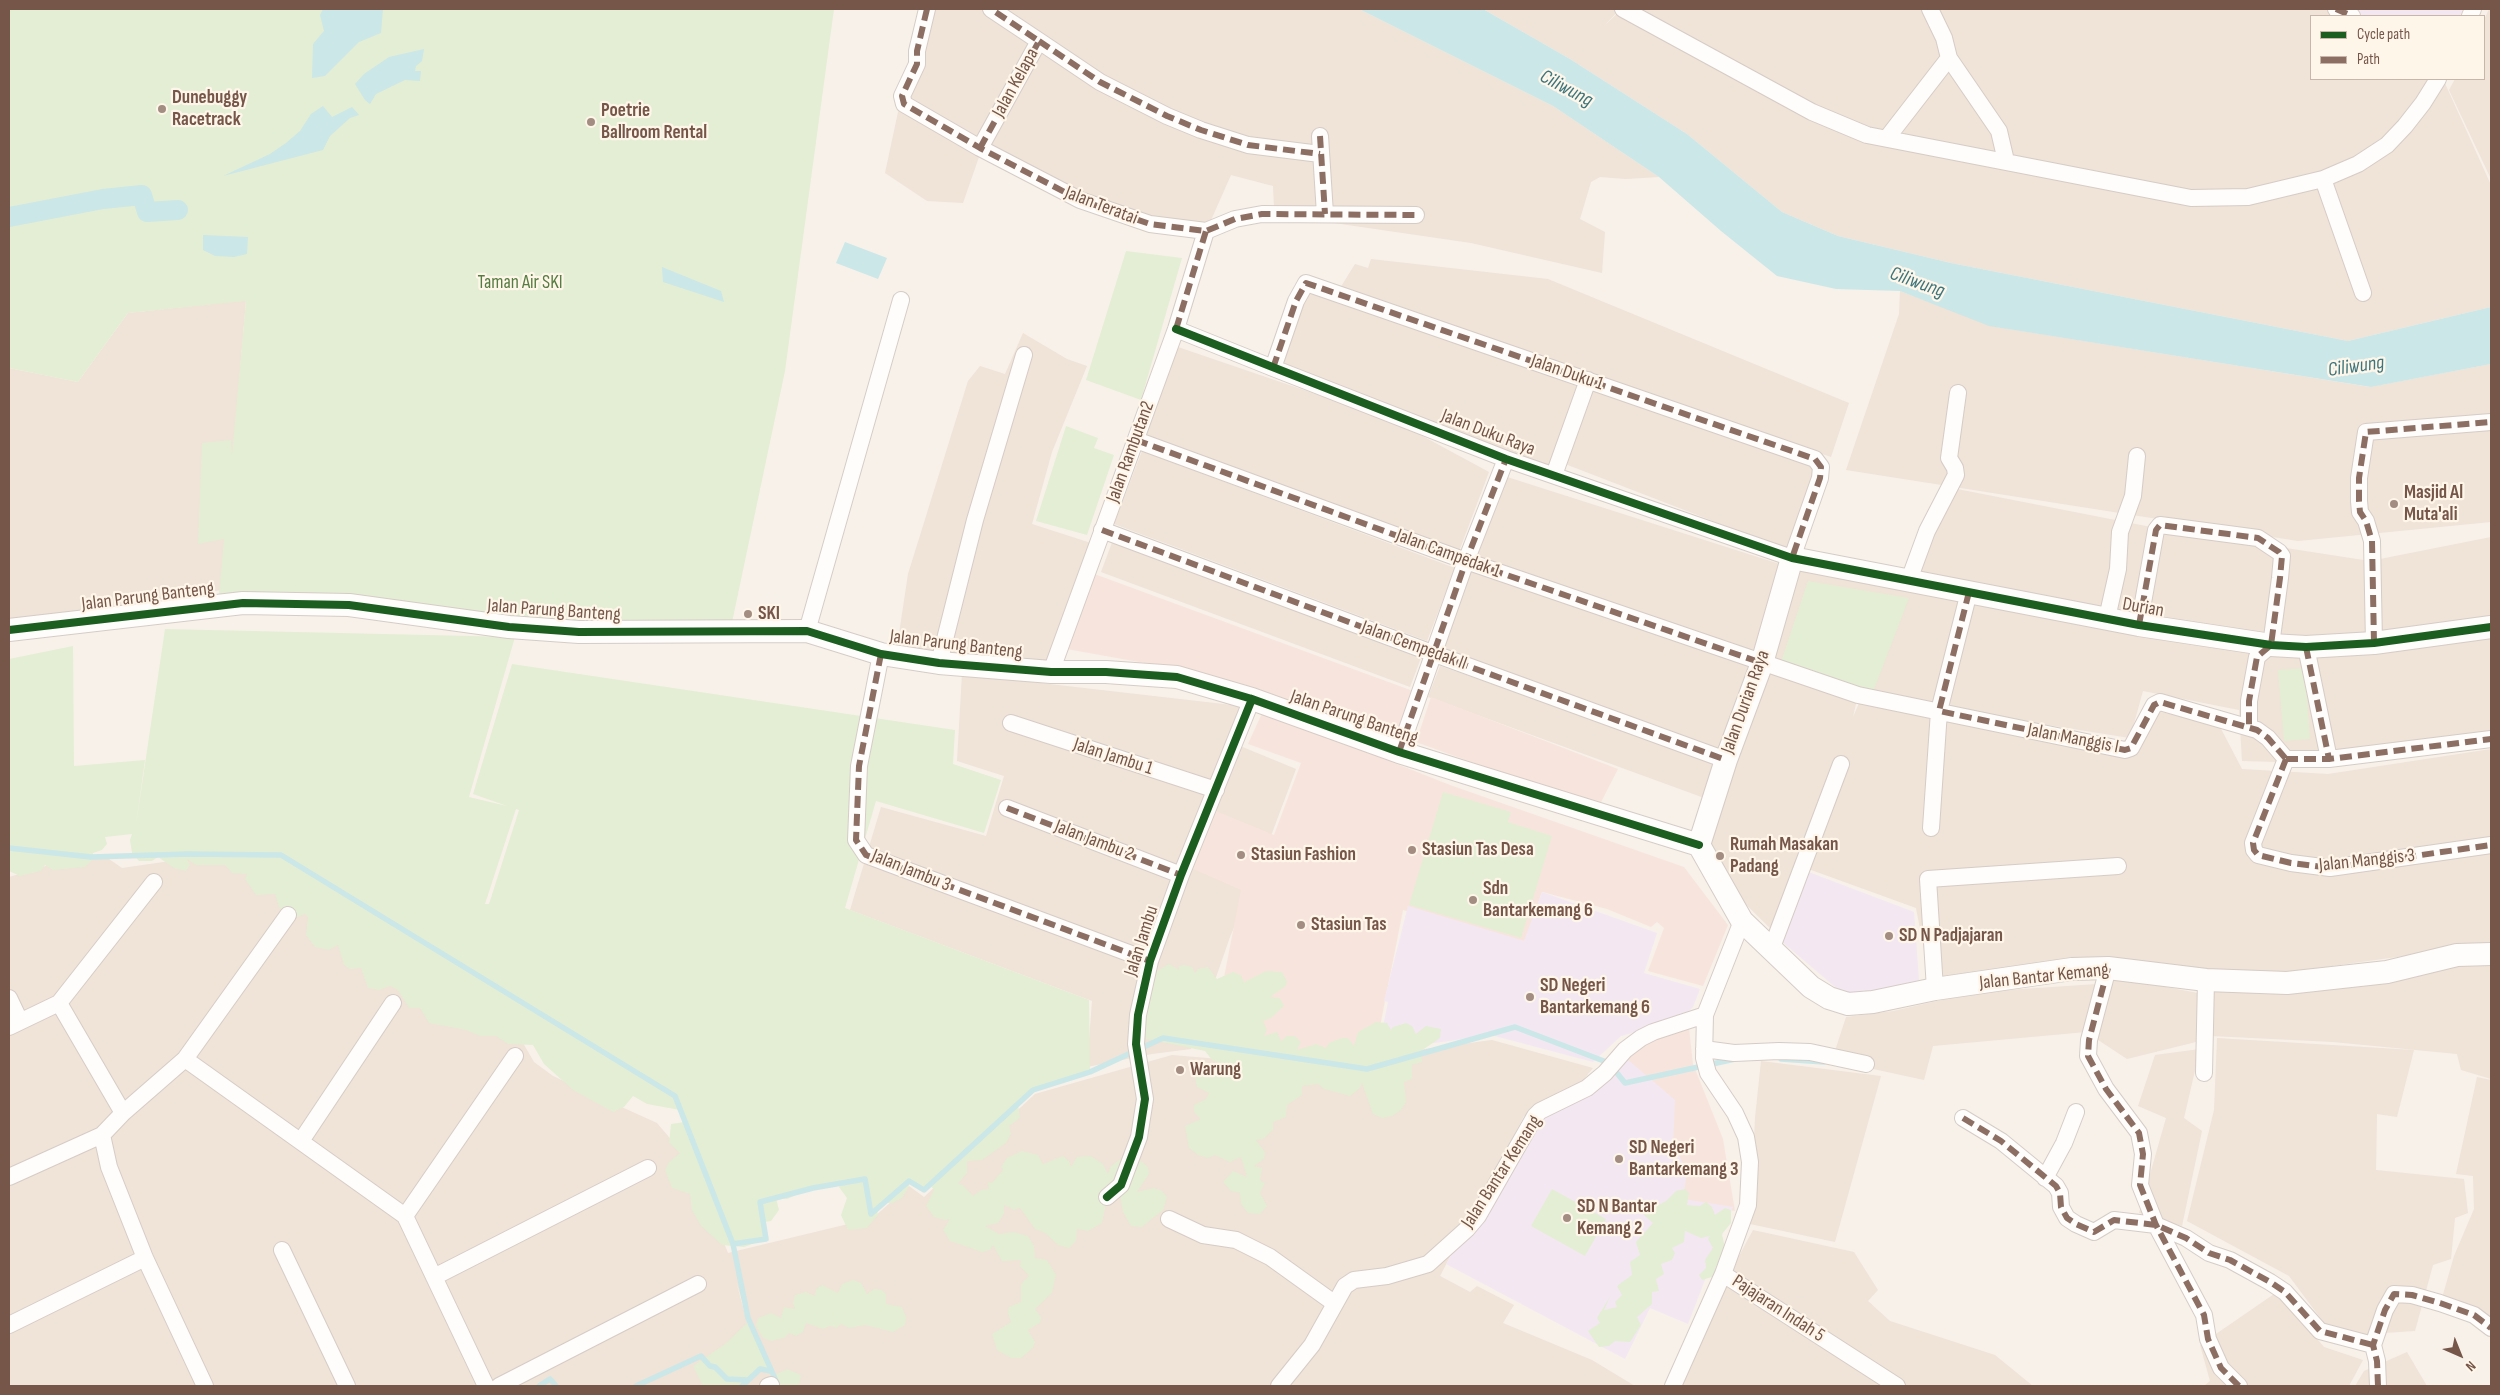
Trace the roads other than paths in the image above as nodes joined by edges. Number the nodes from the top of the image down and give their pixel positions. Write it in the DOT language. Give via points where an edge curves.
graph roads {
  1 [pos="927,9"];
  2 [pos="991,9"];
  3 [pos="1623,9"];
  4 [pos="1930,9"];
  5 [pos="2336,9"];
  6 [pos="2350,15"];
  7 [pos="1039,41"];
  8 [pos="1949,58"];
  9 [pos="2437,80"];
  10 [pos="1320,136"];
  11 [pos="1886,138"];
  12 [pos="980,148"];
  13 [pos="1320,154"];
  14 [pos="2006,161"];
  15 [pos="2323,179"];
  16 [pos="1324,214"];
  17 [pos="1416,215"];
  18 [pos="1206,231"];
  19 [pos="2362,293"];
  20 [pos="901,300"];
  21 [pos="1176,329"];
  22 [pos="1024,356"];
  23 [pos="1274,368"];
  24 [pos="1588,380"];
  25 [pos="1958,393"];
  26 [pos="2491,422"];
  27 [pos="1136,440"];
  28 [pos="2137,456"];
  29 [pos="1506,459"];
  30 [pos="1554,475"];
  31 [pos="1102,530"];
  32 [pos="1792,558"];
  33 [pos="1466,561"];
  34 [pos="1910,580"];
  35 [pos="1969,592"];
  36 [pos="2107,618"];
  37 [pos="2139,625"];
  38 [pos="2491,627"];
  39 [pos="9,630"];
  40 [pos="807,631"];
  41 [pos="2374,643"];
  42 [pos="2271,645"];
  43 [pos="2306,647"];
  44 [pos="1432,653"];
  45 [pos="882,654"];
  46 [pos="939,663"];
  47 [pos="1762,663"];
  48 [pos="1051,672"];
  49 [pos="1252,699"];
  50 [pos="1939,711"];
  51 [pos="1011,723"];
  52 [pos="2249,728"];
  53 [pos="2491,739"];
  54 [pos="1399,752"];
  55 [pos="2286,759"];
  56 [pos="2329,759"];
  57 [pos="1726,760"];
  58 [pos="1841,764"];
  59 [pos="1216,790"];
  60 [pos="1007,808"];
  61 [pos="1931,828"];
  62 [pos="1699,845"];
  63 [pos="2491,845"];
  64 [pos="2118,866"];
  65 [pos="1181,875"];
  66 [pos="154,882"];
  67 [pos="288,916"];
  68 [pos="1742,921"];
  69 [pos="1771,950"];
  70 [pos="2491,954"];
  71 [pos="1150,961"];
  72 [pos="2108,968"];
  73 [pos="2206,980"];
  74 [pos="1935,989"];
  75 [pos="9,998"];
  76 [pos="59,1003"];
  77 [pos="393,1004"];
  78 [pos="1705,1015"];
  79 [pos="14,1024"];
  80 [pos="515,1056"];
  81 [pos="185,1059"];
  82 [pos="1705,1060"];
  83 [pos="1866,1064"];
  84 [pos="2204,1073"];
  85 [pos="123,1112"];
  86 [pos="2076,1112"];
  87 [pos="1963,1118"];
  88 [pos="102,1135"];
  89 [pos="301,1141"];
  90 [pos="648,1168"];
  91 [pos="9,1177"];
  92 [pos="2045,1178"];
  93 [pos="1107,1196"];
  94 [pos="405,1216"];
  95 [pos="1170,1219"];
  96 [pos="2156,1225"];
  97 [pos="282,1250"];
  98 [pos="145,1258"];
  99 [pos="1723,1274"];
  100 [pos="434,1277"];
  101 [pos="698,1284"];
  102 [pos="1334,1303"];
  103 [pos="9,1325"];
  104 [pos="2491,1328"];
  105 [pos="2373,1345"];
  106 [pos="200,1385"];
  107 [pos="347,1386"];
  108 [pos="486,1386"];
  109 [pos="499,1386"];
  110 [pos="1279,1386"];
  111 [pos="1673,1386"];
  112 [pos="1897,1386"];
  113 [pos="2239,1386"];
  114 [pos="2378,1386"];
  1 -- 12 [label="street, Jalan Teratai" via="917,64 902,96 904,104"];
  2 -- 7 [label="street, Jalan Kelapa"];
  3 -- 11 [label="street" via="1812,112 1867,135"];
  4 -- 8 [label="street" via="1944,38"];
  5 -- 6 [label="street"];
  7 -- 12 [label="street, Jalan Kelapa"];
  7 -- 13 [label="street" via="1100,82 1201,130 1248,145"];
  8 -- 11 [label="street"];
  8 -- 14 [label="street" via="1999,131"];
  9 -- 15 [label="street" via="2423,104 2387,145 2358,164"];
  10 -- 13 [label="street"];
  11 -- 14 [label="street"];
  12 -- 18 [label="street, Jalan Teratai" via="1080,200 1150,224"];
  13 -- 16 [label="street"];
  14 -- 15 [label="street" via="2191,198 2248,197"];
  15 -- 19 [label="street"];
  16 -- 17 [label="street, Jalan Teratai"];
  16 -- 18 [label="street, Jalan Teratai" via="1262,214 1235,219"];
  18 -- 21 [label="street, Jalan Rambutan2"];
  20 -- 40 [label="street"];
  21 -- 23 [label="street, Jalan Duku Raya"];
  21 -- 27 [label="street, Jalan Rambutan2"];
  22 -- 46 [label="street" via="975,520"];
  23 -- 24 [label="street, Jalan Duku 1" via="1296,302 1306,283"];
  23 -- 29 [label="street, Jalan Duku Raya"];
  24 -- 30 [label="street"];
  24 -- 32 [label="street, Jalan Duku 1" via="1815,459 1821,467 1820,478"];
  25 -- 34 [label="street" via="1949,458 1956,475 1927,531"];
  26 -- 41 [label="street" via="2366,432 2359,501 2372,541"];
  27 -- 31 [label="street, Jalan Rambutan2"];
  27 -- 33 [label="street, Jalan Campedak 1"];
  28 -- 36 [label="street" via="2133,496 2120,532 2118,568"];
  29 -- 30 [label="street, Jalan Duku Raya"];
  29 -- 33 [label="street"];
  30 -- 32 [label="street, Jalan Duku Raya"];
  31 -- 44 [label="street, Jalan Cempedak II"];
  31 -- 48 [label="street, Jalan Rambutan2"];
  32 -- 34 [label="street, Durian"];
  32 -- 47 [label="street, Jalan Durian Raya"];
  33 -- 44 [label="street"];
  33 -- 47 [label="street, Jalan Campedak 1"];
  34 -- 35 [label="street, Durian"];
  35 -- 36 [label="street, Durian"];
  35 -- 50 [label="street"];
  36 -- 37 [label="street, Durian"];
  37 -- 42 [label="street, Durian"];
  37 -- 42 [label="street" via="2158,526 2231,533 2264,541 2282,556"];
  38 -- 41 [label="street, Durian"];
  39 -- 40 [label="street, Jalan Parung Banteng" via="243,603 349,605 579,632"];
  40 -- 45 [label="street, Jalan Parung Banteng"];
  41 -- 43 [label="street, Durian"];
  42 -- 43 [label="street, Durian"];
  42 -- 52 [label="street" via="2257,657 2249,701"];
  43 -- 56 [label="street"];
  44 -- 54 [label="street"];
  44 -- 57 [label="street, Jalan Cempedak II"];
  45 -- 46 [label="street, Jalan Parung Banteng"];
  45 -- 71 [label="street, Jalan Jambu 3" via="858,766 856,840 866,855"];
  46 -- 48 [label="street, Jalan Parung Banteng"];
  47 -- 50 [label="street, Jalan Campedak 1" via="1858,695"];
  47 -- 57 [label="street, Jalan Durian Raya"];
  48 -- 49 [label="street, Jalan Parung Banteng" via="1177,677"];
  49 -- 54 [label="street, Jalan Parung Banteng"];
  49 -- 59 [label="street, Jalan Jambu"];
  50 -- 52 [label="street, Jalan Manggis I" via="2125,750 2131,748 2158,702"];
  50 -- 61 [label="street"];
  51 -- 59 [label="street, Jalan Jambu 1"];
  52 -- 55 [label="street, Jalan Manggis I" via="2268,738"];
  53 -- 56 [label="street"];
  54 -- 62 [label="street, Jalan Parung Banteng"];
  55 -- 56 [label="street"];
  55 -- 63 [label="street, Jalan Manggis 3" via="2253,843 2258,855 2330,868"];
  57 -- 62 [label="street, Jalan Durian Raya"];
  58 -- 69 [label="street"];
  59 -- 65 [label="street, Jalan Jambu"];
  60 -- 65 [label="street, Jalan Jambu 2"];
  62 -- 68 [label="street, Jalan Bantar Kemang"];
  64 -- 74 [label="street" via="1928,879"];
  65 -- 71 [label="street, Jalan Jambu"];
  66 -- 76 [label="street"];
  67 -- 81 [label="street"];
  68 -- 69 [label="street, Jalan Bantar Kemang"];
  68 -- 78 [label="street"];
  69 -- 74 [label="street, Jalan Bantar Kemang" via="1811,987 1848,1004"];
  70 -- 73 [label="street, Jalan Bantar Kemang" via="2457,955 2387,972 2287,983"];
  71 -- 93 [label="street, Jalan Jambu" via="1138,1015 1136,1044 1145,1099 1139,1138 1120,1185"];
  72 -- 73 [label="street, Jalan Bantar Kemang"];
  72 -- 74 [label="street, Jalan Bantar Kemang"];
  72 -- 96 [label="street" via="2089,1040 2088,1056 2106,1089 2139,1133 2143,1154 2140,1185"];
  73 -- 84 [label="street"];
  75 -- 79 [label="street"];
  76 -- 79 [label="street"];
  76 -- 85 [label="street"];
  77 -- 89 [label="street"];
  78 -- 82 [label="street"];
  78 -- 102 [label="street, Jalan Bantar Kemang" via="1641,1038 1587,1088 1535,1116 1478,1216 1428,1264 1387,1276 1354,1280 1345,1286"];
  80 -- 94 [label="street"];
  81 -- 85 [label="street"];
  81 -- 89 [label="street"];
  82 -- 83 [label="street" via="1734,1053 1779,1051 1810,1052"];
  82 -- 99 [label="street, Pajajaran Indah 5" via="1746,1137 1750,1162 1748,1205"];
  85 -- 88 [label="street"];
  86 -- 92 [label="street"];
  87 -- 92 [label="street" via="2001,1142"];
  88 -- 91 [label="street"];
  88 -- 98 [label="street" via="109,1167"];
  89 -- 94 [label="street"];
  90 -- 100 [label="street"];
  92 -- 96 [label="street" via="2060,1193 2061,1208 2067,1218 2094,1232 2114,1220"];
  94 -- 100 [label="street"];
  95 -- 102 [label="street" via="1203,1235 1236,1240 1270,1257"];
  96 -- 105 [label="street" via="2270,1282 2285,1292 2320,1331"];
  96 -- 113 [label="street" via="2204,1314 2208,1339 2221,1368"];
  97 -- 107 [label="street"];
  98 -- 103 [label="street"];
  98 -- 106 [label="street"];
  99 -- 111 [label="street"];
  99 -- 112 [label="street, Pajajaran Indah 5"];
  100 -- 108 [label="street"];
  101 -- 109 [label="street"];
  102 -- 110 [label="street, Jalan Bantar Kemang" via="1312,1345"];
  104 -- 105 [label="street" via="2474,1315 2440,1303 2394,1294"];
  105 -- 114 [label="street"];
}
